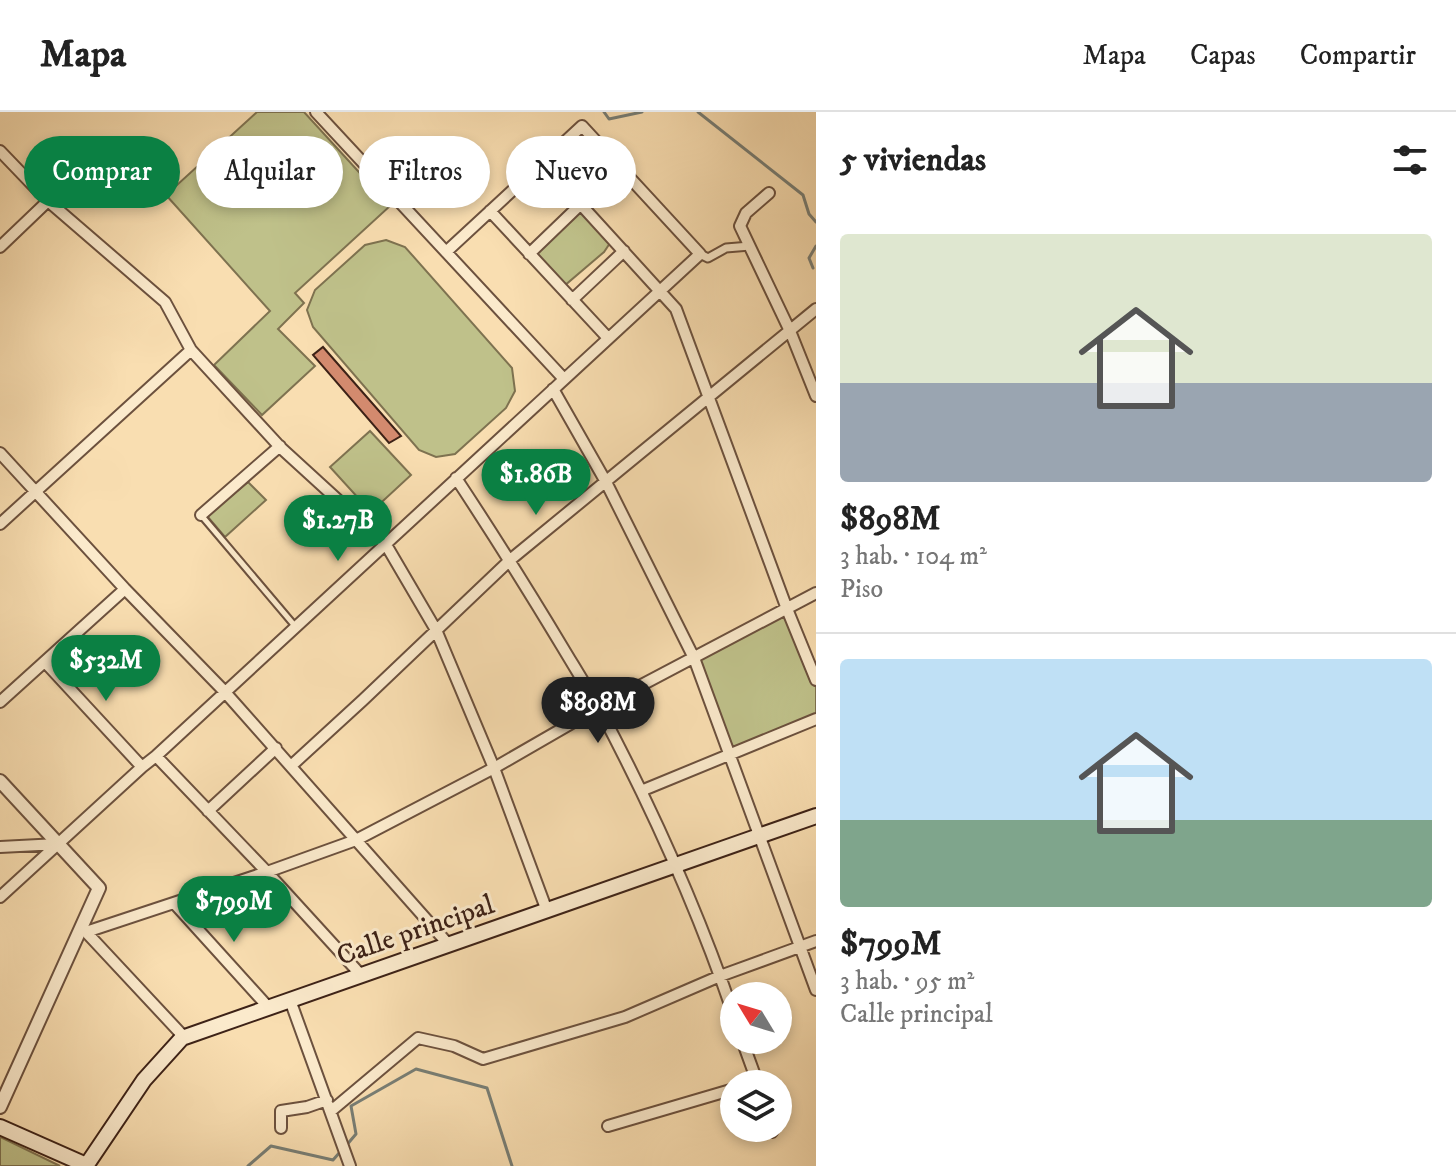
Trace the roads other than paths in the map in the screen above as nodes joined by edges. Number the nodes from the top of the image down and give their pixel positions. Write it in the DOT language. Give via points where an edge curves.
graph roads {
  1 [pos="316,112"];
  2 [pos="571,136"];
  3 [pos="591,136"];
  4 [pos="0,151"];
  5 [pos="24,176"];
  6 [pos="636,185"];
  7 [pos="769,193"];
  8 [pos="506,197"];
  9 [pos="41,208"];
  10 [pos="56,208"];
  11 [pos="577,208"];
  12 [pos="585,208"];
  13 [pos="490,211"];
  14 [pos="750,246"];
  15 [pos="0,247"];
  16 [pos="624,251"];
  17 [pos="446,252"];
  18 [pos="529,254"];
  19 [pos="700,254"];
  20 [pos="660,291"];
  21 [pos="572,300"];
  22 [pos="816,309"];
  23 [pos="790,331"];
  24 [pos="608,338"];
  25 [pos="191,350"];
  26 [pos="564,379"];
  27 [pos="553,389"];
  28 [pos="816,396"];
  29 [pos="709,398"];
  30 [pos="280,446"];
  31 [pos="0,453"];
  32 [pos="456,478"];
  33 [pos="606,482"];
  34 [pos="35,491"];
  35 [pos="201,515"];
  36 [pos="0,524"];
  37 [pos="385,543"];
  38 [pos="510,560"];
  39 [pos="125,589"];
  40 [pos="816,593"];
  41 [pos="787,609"];
  42 [pos="295,626"];
  43 [pos="436,630"];
  44 [pos="694,658"];
  45 [pos="45,662"];
  46 [pos="816,680"];
  47 [pos="224,691"];
  48 [pos="0,702"];
  49 [pos="598,708"];
  50 [pos="816,719"];
  51 [pos="276,748"];
  52 [pos="729,755"];
  53 [pos="156,756"];
  54 [pos="291,766"];
  55 [pos="142,767"];
  56 [pos="494,768"];
  57 [pos="0,781"];
  58 [pos="641,791"];
  59 [pos="208,811"];
  60 [pos="816,816"];
  61 [pos="759,836"];
  62 [pos="356,840"];
  63 [pos="58,844"];
  64 [pos="0,847"];
  65 [pos="675,865"];
  66 [pos="267,872"];
  67 [pos="0,897"];
  68 [pos="174,903"];
  69 [pos="547,911"];
  70 [pos="83,931"];
  71 [pos="816,941"];
  72 [pos="449,945"];
  73 [pos="800,947"];
  74 [pos="361,975"];
  75 [pos="720,976"];
  76 [pos="722,982"];
  77 [pos="816,990"];
  78 [pos="290,1000"];
  79 [pos="269,1008"];
  80 [pos="184,1037"];
  81 [pos="720,1093"];
  82 [pos="329,1106"];
  83 [pos="0,1107"];
  84 [pos="608,1126"];
  85 [pos="0,1127"];
  86 [pos="281,1128"];
  87 [pos="86,1166"];
  88 [pos="350,1166"];
  1 -- 17 [label="street"];
  2 -- 3 [label="street" via="582,126"];
  4 -- 5 [label="street"];
  6 -- 19 [label="street"];
  7 -- 14 [label="street" via="746,213 740,226"];
  8 -- 13 [label="street"];
  9 -- 15 [label="street"];
  10 -- 25 [label="street" via="165,302"];
  11 -- 18 [label="street"];
  12 -- 16 [label="street"];
  13 -- 17 [label="street"];
  13 -- 18 [label="street"];
  14 -- 19 [label="street" via="726,248 708,258"];
  14 -- 23 [label="street"];
  16 -- 20 [label="street"];
  16 -- 21 [label="street"];
  17 -- 26 [label="street"];
  18 -- 21 [label="street"];
  19 -- 20 [label="street"];
  20 -- 24 [label="street"];
  20 -- 29 [label="street" via="676,309"];
  21 -- 24 [label="street"];
  22 -- 23 [label="street"];
  23 -- 28 [label="street"];
  23 -- 29 [label="street"];
  24 -- 26 [label="street"];
  25 -- 30 [label="street"];
  25 -- 34 [label="street"];
  26 -- 27 [label="street"];
  27 -- 32 [label="street"];
  27 -- 33 [label="street"];
  29 -- 33 [label="street"];
  29 -- 41 [label="street"];
  30 -- 35 [label="street"];
  30 -- 37 [label="street"];
  31 -- 34 [label="street"];
  32 -- 37 [label="street"];
  32 -- 38 [label="street"];
  33 -- 38 [label="street"];
  33 -- 44 [label="street"];
  34 -- 36 [label="street"];
  34 -- 39 [label="street"];
  35 -- 42 [label="lane"];
  37 -- 42 [label="street"];
  37 -- 43 [label="street"];
  38 -- 43 [label="street"];
  38 -- 49 [label="street"];
  39 -- 45 [label="street"];
  39 -- 47 [label="street"];
  40 -- 41 [label="street"];
  41 -- 44 [label="street"];
  41 -- 46 [label="street"];
  42 -- 47 [label="street"];
  43 -- 54 [label="street"];
  43 -- 56 [label="street"];
  44 -- 49 [label="street"];
  44 -- 52 [label="street"];
  45 -- 48 [label="street"];
  45 -- 55 [label="street"];
  47 -- 51 [label="street"];
  47 -- 53 [label="street"];
  49 -- 56 [label="street"];
  49 -- 58 [label="street"];
  50 -- 52 [label="street"];
  51 -- 54 [label="street"];
  51 -- 59 [label="street"];
  52 -- 58 [label="street"];
  52 -- 61 [label="street"];
  53 -- 55 [label="street"];
  53 -- 59 [label="street"];
  54 -- 62 [label="street"];
  55 -- 63 [label="street"];
  56 -- 62 [label="street"];
  56 -- 69 [label="street"];
  57 -- 63 [label="street"];
  58 -- 65 [label="street"];
  59 -- 66 [label="street"];
  60 -- 61 [label="main road, Calle principal"];
  61 -- 65 [label="main road, Calle principal"];
  61 -- 73 [label="street"];
  62 -- 66 [label="street"];
  62 -- 72 [label="street"];
  63 -- 64 [label="street"];
  63 -- 67 [label="street"];
  63 -- 70 [label="street" via="99,888"];
  65 -- 69 [label="main road, Calle principal"];
  65 -- 75 [label="street"];
  66 -- 68 [label="street"];
  66 -- 74 [label="street"];
  68 -- 70 [label="street"];
  68 -- 79 [label="street"];
  69 -- 72 [label="main road, Calle principal"];
  70 -- 80 [label="street"];
  70 -- 83 [label="street"];
  71 -- 73 [label="street"];
  72 -- 74 [label="main road, Calle principal"];
  73 -- 75 [label="street"];
  73 -- 77 [label="street"];
  74 -- 78 [label="main road, Calle principal"];
  75 -- 76 [label="street"];
  75 -- 82 [label="street" via="625,1017 483,1059 418,1038"];
  78 -- 79 [label="main road, Calle principal"];
  78 -- 82 [label="street"];
  79 -- 80 [label="main road, Calle principal"];
  80 -- 87 [label="main road, Calle principal" via="144,1080"];
  81 -- 84 [label="street"];
  82 -- 86 [label="street" via="281,1111"];
  82 -- 88 [label="street"];
  85 -- 87 [label="main road"];
}
